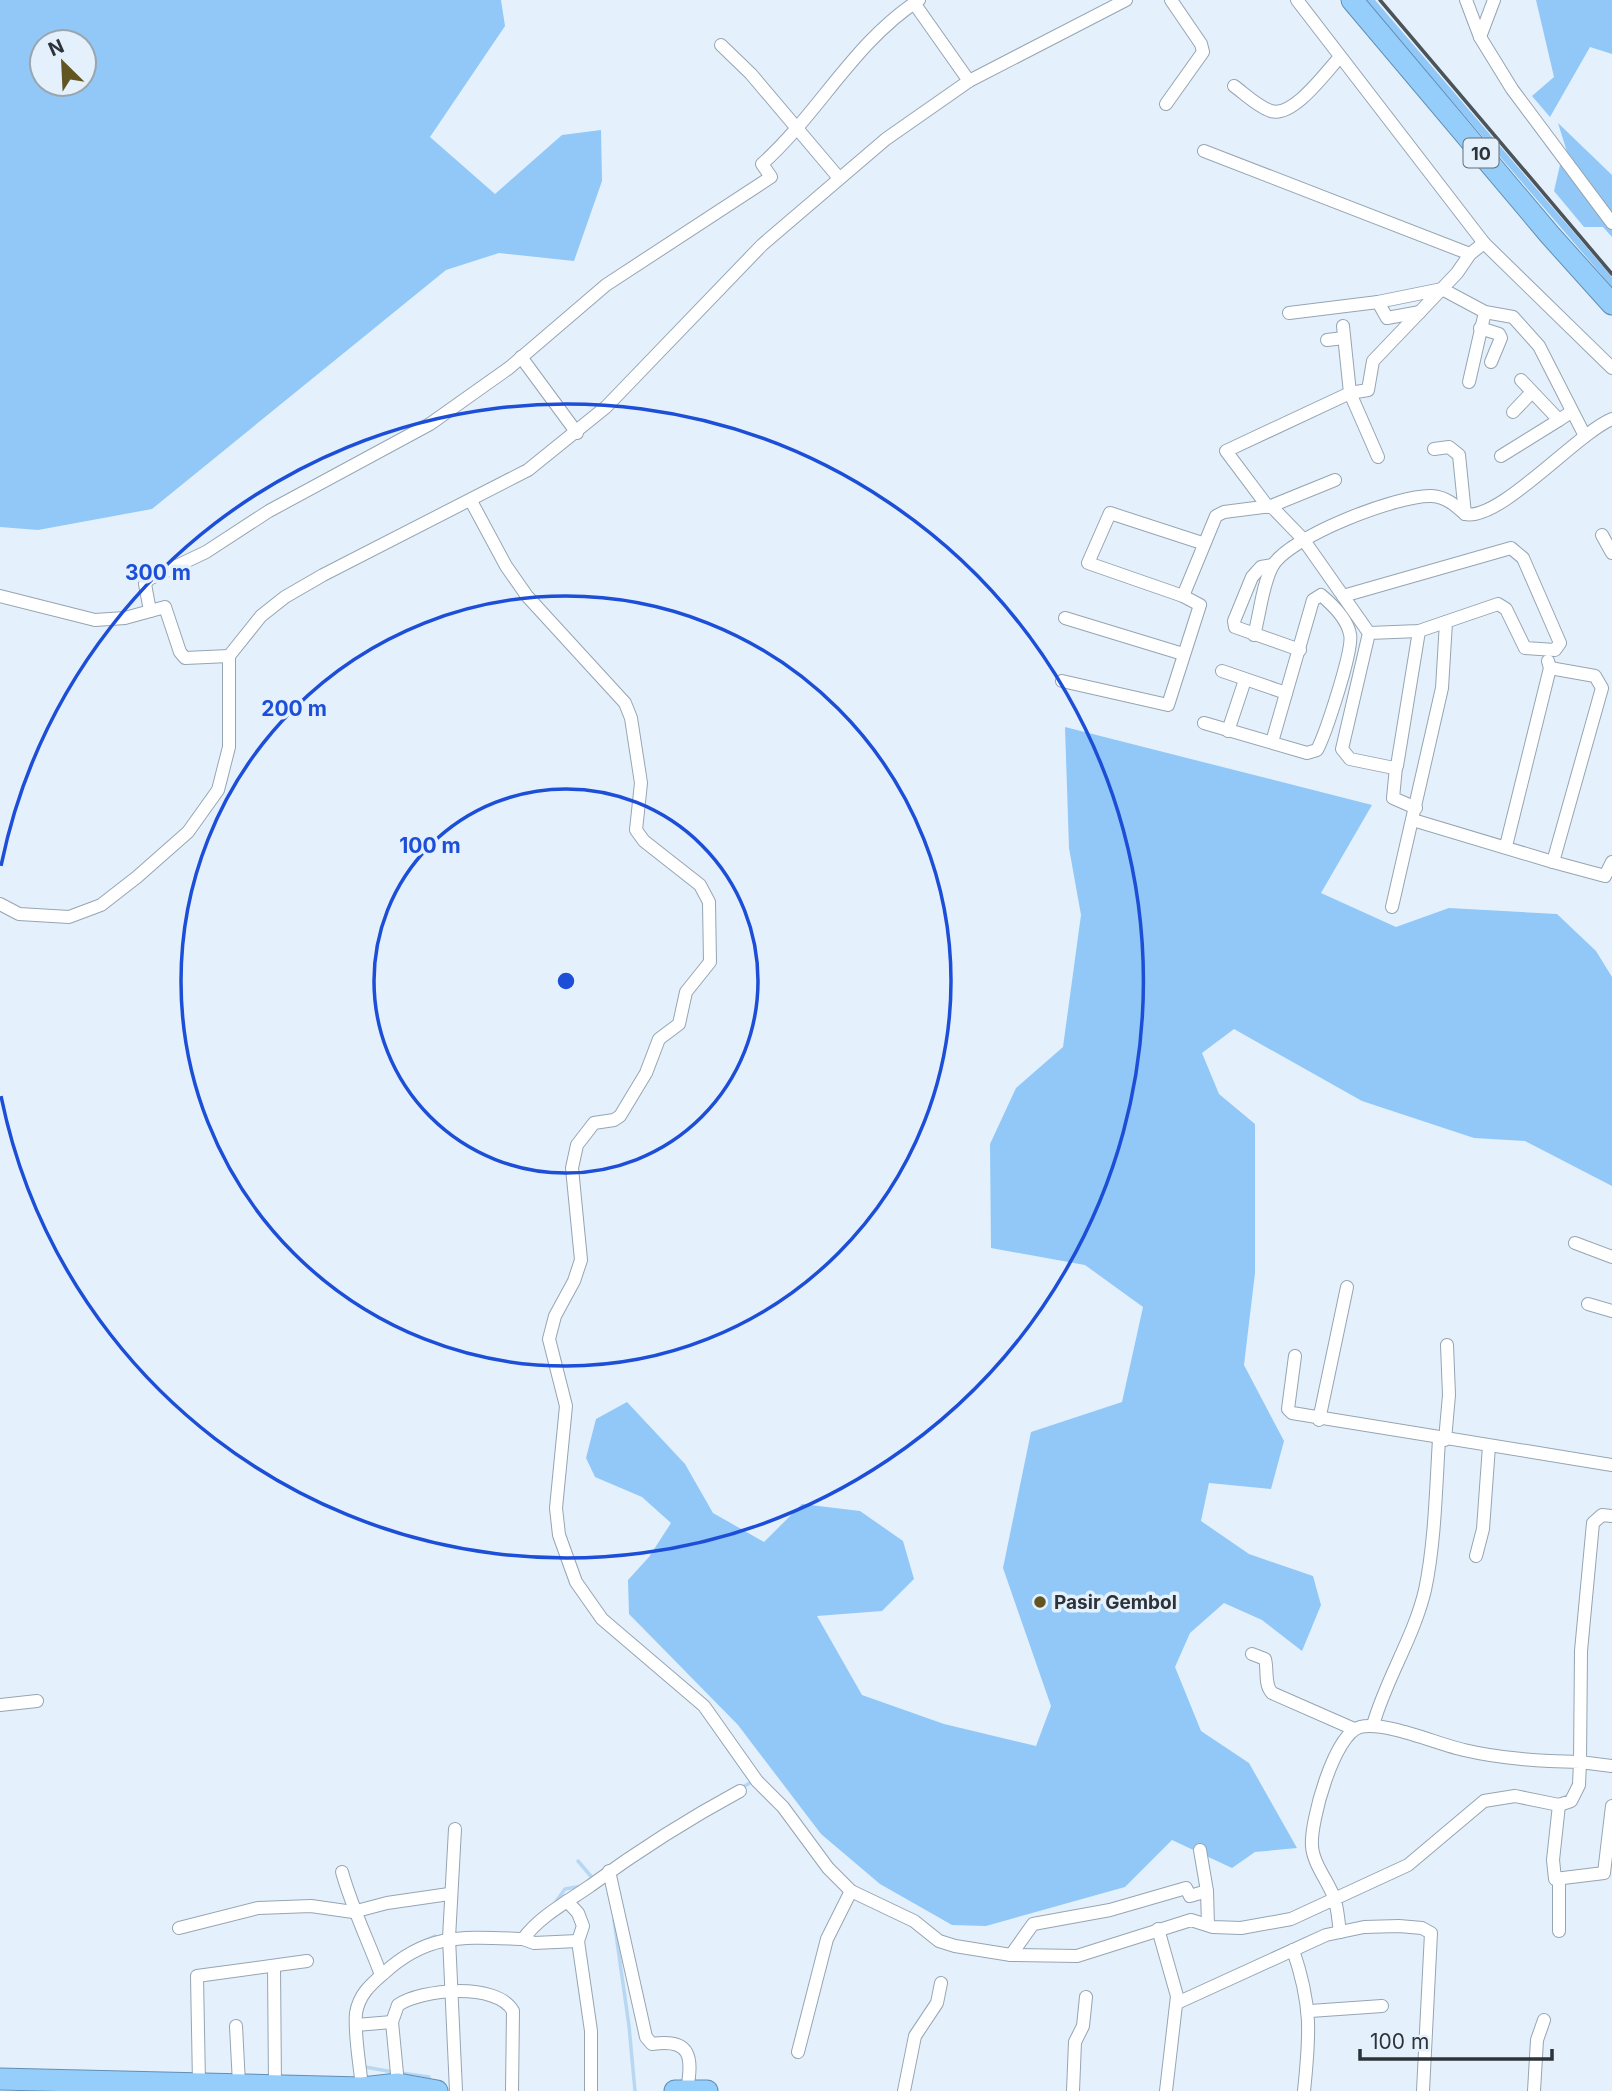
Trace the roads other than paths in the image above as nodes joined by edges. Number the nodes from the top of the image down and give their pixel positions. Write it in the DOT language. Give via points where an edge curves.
graph roads {
  1 [pos="1126,0"];
  2 [pos="1171,0"];
  3 [pos="1297,0"];
  4 [pos="1352,0"];
  5 [pos="1466,0"];
  6 [pos="1494,0"];
  7 [pos="917,2"];
  8 [pos="1480,37"];
  9 [pos="721,45"];
  10 [pos="1339,58"];
  11 [pos="969,81"];
  12 [pos="1234,86"];
  13 [pos="1166,104"];
  14 [pos="796,130"];
  15 [pos="1204,151"];
  16 [pos="839,178"];
  17 [pos="1612,223"];
  18 [pos="1484,243"];
  19 [pos="1470,254"];
  20 [pos="1442,289"];
  21 [pos="1378,302"];
  22 [pos="1612,304"];
  23 [pos="1420,312"];
  24 [pos="1485,312"];
  25 [pos="1289,313"];
  26 [pos="1480,328"];
  27 [pos="1327,340"];
  28 [pos="521,357"];
  29 [pos="1491,362"];
  30 [pos="1612,368"];
  31 [pos="1521,380"];
  32 [pos="1469,382"];
  33 [pos="1532,392"];
  34 [pos="1350,393"];
  35 [pos="1513,412"];
  36 [pos="1572,412"];
  37 [pos="1611,418"];
  38 [pos="1559,420"];
  39 [pos="577,433"];
  40 [pos="1585,436"];
  41 [pos="1434,449"];
  42 [pos="1501,456"];
  43 [pos="1378,457"];
  44 [pos="1335,480"];
  45 [pos="471,501"];
  46 [pos="1270,507"];
  47 [pos="1465,514"];
  48 [pos="1602,535"];
  49 [pos="1303,539"];
  50 [pos="1202,543"];
  51 [pos="1612,553"];
  52 [pos="1273,565"];
  53 [pos="0,596"];
  54 [pos="1183,596"];
  55 [pos="1343,596"];
  56 [pos="150,611"];
  57 [pos="1065,618"];
  58 [pos="1446,622"];
  59 [pos="1419,631"];
  60 [pos="1369,633"];
  61 [pos="1254,635"];
  62 [pos="1300,650"];
  63 [pos="1545,651"];
  64 [pos="1183,654"];
  65 [pos="229,656"];
  66 [pos="1550,668"];
  67 [pos="1222,671"];
  68 [pos="1245,680"];
  69 [pos="1062,681"];
  70 [pos="1286,693"];
  71 [pos="1205,723"];
  72 [pos="1228,731"];
  73 [pos="1272,742"];
  74 [pos="1396,767"];
  75 [pos="1414,814"];
  76 [pos="1506,846"];
  77 [pos="1553,862"];
  78 [pos="1612,862"];
  79 [pos="0,904"];
  80 [pos="1392,907"];
  81 [pos="1575,1243"];
  82 [pos="1612,1257"];
  83 [pos="1347,1287"];
  84 [pos="1588,1304"];
  85 [pos="1612,1311"];
  86 [pos="1447,1345"];
  87 [pos="1295,1356"];
  88 [pos="1319,1420"];
  89 [pos="1442,1440"];
  90 [pos="1489,1446"];
  91 [pos="1612,1465"];
  92 [pos="1612,1516"];
  93 [pos="1476,1556"];
  94 [pos="1252,1654"];
  95 [pos="37,1701"];
  96 [pos="0,1705"];
  97 [pos="1373,1725"];
  98 [pos="1354,1729"];
  99 [pos="1580,1762"];
  100 [pos="1612,1766"];
  101 [pos="740,1791"];
  102 [pos="1559,1805"];
  103 [pos="1612,1806"];
  104 [pos="455,1829"];
  105 [pos="1200,1850"];
  106 [pos="342,1872"];
  107 [pos="608,1872"];
  108 [pos="1559,1879"];
  109 [pos="851,1891"];
  110 [pos="1207,1891"];
  111 [pos="449,1894"];
  112 [pos="1335,1898"];
  113 [pos="568,1901"];
  114 [pos="353,1912"];
  115 [pos="1208,1925"];
  116 [pos="180,1927"];
  117 [pos="1158,1929"];
  118 [pos="1559,1931"];
  119 [pos="1340,1932"];
  120 [pos="449,1938"];
  121 [pos="523,1939"];
  122 [pos="578,1941"];
  123 [pos="1293,1951"];
  124 [pos="1011,1955"];
  125 [pos="307,1961"];
  126 [pos="274,1966"];
  127 [pos="381,1975"];
  128 [pos="941,1983"];
  129 [pos="451,1992"];
  130 [pos="1086,1997"];
  131 [pos="1177,2003"];
  132 [pos="1382,2006"];
  133 [pos="1310,2011"];
  134 [pos="1544,2020"];
  135 [pos="392,2022"];
  136 [pos="356,2025"];
  137 [pos="236,2026"];
  138 [pos="799,2052"];
  139 [pos="0,2079"];
  140 [pos="239,2084"];
  141 [pos="398,2084"];
  142 [pos="275,2085"];
  143 [pos="192,2086"];
  144 [pos="362,2088"];
  145 [pos="687,2090"];
  146 [pos="425,2091"];
  147 [pos="436,2091"];
  148 [pos="456,2091"];
  149 [pos="512,2091"];
  150 [pos="591,2091"];
  151 [pos="676,2091"];
  152 [pos="707,2091"];
  153 [pos="904,2091"];
  154 [pos="1073,2091"];
  155 [pos="1166,2091"];
  156 [pos="1304,2091"];
  157 [pos="1423,2091"];
  158 [pos="1534,2091"];
  1 -- 11 [label="street"];
  2 -- 13 [label="street" via="1203,52"];
  3 -- 10 [label="street"];
  4 -- 22 [label="highway, 10"];
  5 -- 8 [label="street"];
  6 -- 8 [label="street"];
  7 -- 11 [label="street"];
  7 -- 14 [label="street" via="871,38"];
  8 -- 17 [label="street" via="1512,89"];
  9 -- 14 [label="street"];
  10 -- 12 [label="street" via="1296,104 1282,111 1265,108"];
  10 -- 18 [label="street"];
  11 -- 16 [label="street" via="938,99"];
  14 -- 16 [label="street"];
  14 -- 28 [label="street" via="762,164 771,177 606,285"];
  15 -- 19 [label="street"];
  16 -- 39 [label="street" via="753,254"];
  18 -- 19 [label="street"];
  18 -- 30 [label="street"];
  19 -- 20 [label="street"];
  20 -- 21 [label="street"];
  20 -- 23 [label="street"];
  20 -- 24 [label="street"];
  21 -- 23 [label="street" via="1387,318"];
  21 -- 25 [label="street"];
  23 -- 34 [label="street" via="1373,361 1369,388"];
  24 -- 26 [label="street"];
  24 -- 36 [label="street" via="1513,317 1529,331"];
  26 -- 29 [label="street" via="1502,338"];
  26 -- 32 [label="street"];
  27 -- 34 [label="street" via="1343,332"];
  28 -- 39 [label="street"];
  28 -- 56 [label="street" via="421,429 302,492 206,552 149,579 145,584"];
  31 -- 33 [label="street"];
  33 -- 35 [label="street"];
  33 -- 38 [label="street"];
  34 -- 43 [label="street"];
  34 -- 46 [label="street" via="1226,451"];
  36 -- 38 [label="street"];
  36 -- 40 [label="street"];
  37 -- 40 [label="street"];
  38 -- 42 [label="street"];
  39 -- 45 [label="street" via="528,470"];
  40 -- 47 [label="street" via="1528,483 1482,513"];
  41 -- 47 [label="street" via="1444,446 1458,455"];
  44 -- 46 [label="street"];
  45 -- 65 [label="street" via="380,543 285,597 261,616"];
  45 -- 109 [label="street" via="527,596 625,703 641,783 636,830 700,885 711,916 710,962 686,992 679,1024 659,1039 646,1073 620,1116 594,1123 576,1149 572,1184 581,1260 549,1339 566,1406 556,1508 559,1535 576,1582 602,1619 704,1706 757,1781"];
  46 -- 49 [label="street"];
  46 -- 50 [label="street" via="1216,516"];
  47 -- 49 [label="street" via="1435,496 1413,498"];
  48 -- 51 [label="street"];
  49 -- 52 [label="street"];
  49 -- 55 [label="street"];
  50 -- 54 [label="street"];
  50 -- 54 [label="street" via="1110,513 1088,563"];
  52 -- 61 [label="street"];
  52 -- 61 [label="street" via="1261,567 1252,577 1234,621 1236,630"];
  53 -- 56 [label="street" via="95,620"];
  54 -- 64 [label="street" via="1200,605"];
  55 -- 60 [label="street"];
  55 -- 63 [label="street" via="1511,548 1522,558 1558,634 1558,649"];
  56 -- 65 [label="street" via="167,609 186,658"];
  57 -- 64 [label="street"];
  58 -- 59 [label="street"];
  58 -- 63 [label="street" via="1500,604 1524,646"];
  58 -- 75 [label="street" via="1442,688"];
  59 -- 60 [label="street"];
  59 -- 74 [label="street"];
  60 -- 74 [label="street" via="1342,749 1350,759"];
  61 -- 62 [label="street"];
  62 -- 70 [label="street"];
  62 -- 73 [label="street" via="1313,600 1321,595 1342,617 1351,638 1326,729 1311,753"];
  63 -- 66 [label="street"];
  64 -- 69 [label="street" via="1166,706"];
  65 -- 79 [label="street" via="227,762 218,790 187,832 137,877 85,913 38,917"];
  66 -- 76 [label="street"];
  66 -- 77 [label="street" via="1595,676 1601,688"];
  67 -- 68 [label="street"];
  68 -- 70 [label="street"];
  68 -- 72 [label="street"];
  70 -- 73 [label="street"];
  71 -- 72 [label="street"];
  72 -- 73 [label="street"];
  74 -- 75 [label="street" via="1393,798"];
  75 -- 76 [label="street"];
  75 -- 80 [label="street"];
  76 -- 77 [label="street"];
  77 -- 78 [label="street" via="1605,876"];
  81 -- 82 [label="street"];
  83 -- 88 [label="street"];
  84 -- 85 [label="street"];
  86 -- 89 [label="street" via="1449,1395"];
  87 -- 88 [label="street" via="1289,1410"];
  88 -- 89 [label="street"];
  89 -- 90 [label="street"];
  89 -- 97 [label="street" via="1425,1589"];
  90 -- 91 [label="street"];
  90 -- 93 [label="street" via="1483,1529"];
  92 -- 99 [label="street" via="1602,1515 1593,1523 1581,1651"];
  94 -- 98 [label="street" via="1265,1659 1272,1693"];
  95 -- 96 [label="street"];
  97 -- 98 [label="street"];
  97 -- 99 [label="street" via="1465,1751"];
  98 -- 112 [label="street" via="1333,1762 1312,1828 1312,1850"];
  99 -- 100 [label="street"];
  99 -- 102 [label="street" via="1575,1795"];
  101 -- 107 [label="street"];
  102 -- 108 [label="street" via="1552,1874"];
  102 -- 112 [label="street" via="1515,1797 1484,1801 1408,1865"];
  103 -- 108 [label="street" via="1604,1873"];
  104 -- 111 [label="street"];
  105 -- 110 [label="street"];
  106 -- 114 [label="street"];
  107 -- 113 [label="street"];
  107 -- 145 [label="street" via="616,1890 646,2037 652,2044 668,2041 686,2050 690,2059"];
  108 -- 118 [label="street"];
  109 -- 124 [label="street" via="914,1921 939,1941"];
  109 -- 138 [label="street" via="827,1939"];
  110 -- 115 [label="street"];
  110 -- 124 [label="street" via="1190,1896 1186,1888 1110,1910 1033,1924"];
  111 -- 114 [label="street"];
  111 -- 120 [label="street"];
  112 -- 115 [label="street" via="1275,1923 1241,1928"];
  112 -- 119 [label="street"];
  113 -- 121 [label="street"];
  113 -- 122 [label="street" via="582,1919"];
  114 -- 116 [label="street" via="286,1905"];
  114 -- 127 [label="street"];
  115 -- 117 [label="street" via="1191,1920"];
  117 -- 124 [label="street" via="1077,1956"];
  117 -- 131 [label="street"];
  119 -- 123 [label="street"];
  119 -- 157 [label="street" via="1399,1926 1431,1933"];
  120 -- 121 [label="street"];
  120 -- 127 [label="street" via="419,1948"];
  120 -- 129 [label="street"];
  121 -- 122 [label="street" via="534,1943"];
  122 -- 150 [label="street" via="591,2031"];
  123 -- 131 [label="street"];
  123 -- 133 [label="street"];
  125 -- 126 [label="street"];
  126 -- 142 [label="street"];
  126 -- 143 [label="street" via="197,1976"];
  127 -- 136 [label="street" via="360,2001"];
  128 -- 153 [label="street" via="937,2003 915,2036"];
  129 -- 135 [label="street" via="408,1998 398,2005"];
  129 -- 148 [label="street"];
  129 -- 149 [label="street" via="486,1994 509,2004 513,2011"];
  130 -- 154 [label="street" via="1083,2026 1075,2042"];
  131 -- 155 [label="street"];
  132 -- 133 [label="street"];
  133 -- 156 [label="street"];
  134 -- 158 [label="street" via="1537,2040"];
  135 -- 136 [label="street"];
  135 -- 141 [label="street"];
  136 -- 144 [label="street"];
  137 -- 140 [label="street"];
  139 -- 143 [label="highway"];
  140 -- 142 [label="highway"];
  140 -- 143 [label="highway"];
  141 -- 144 [label="highway"];
  141 -- 146 [label="highway"];
  142 -- 144 [label="highway"];
  145 -- 151 [label="highway"];
  145 -- 152 [label="highway"];
  146 -- 147 [label="highway"];
}
